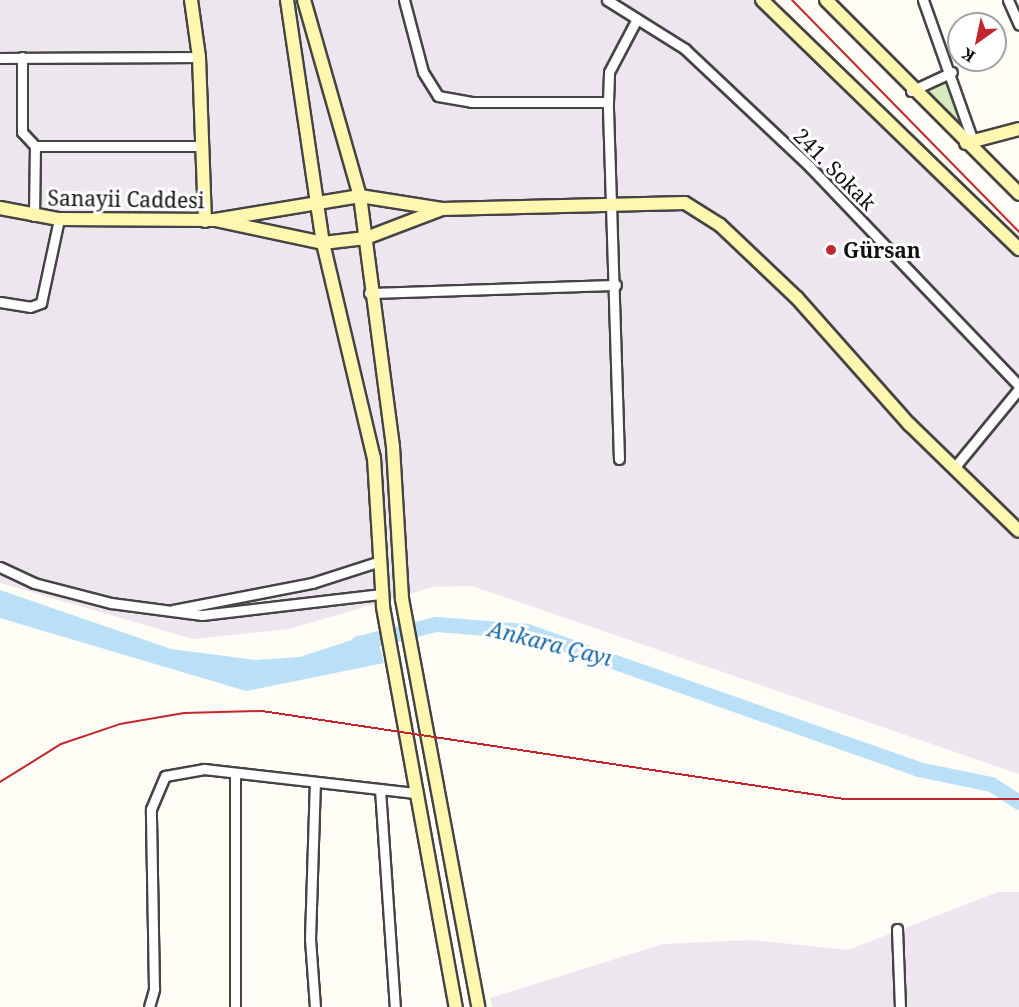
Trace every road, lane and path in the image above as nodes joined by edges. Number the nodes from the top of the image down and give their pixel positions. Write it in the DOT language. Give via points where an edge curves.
graph roads {
  1 [pos="191,0"];
  2 [pos="280,0"];
  3 [pos="287,0"];
  4 [pos="304,0"];
  5 [pos="311,0"];
  6 [pos="404,0"];
  7 [pos="607,0"];
  8 [pos="762,0"];
  9 [pos="923,0"];
  10 [pos="1008,0"];
  11 [pos="830,1"];
  12 [pos="637,19"];
  13 [pos="1019,25"];
  14 [pos="312,30"];
  15 [pos="292,35"];
  16 [pos="22,57"];
  17 [pos="200,57"];
  18 [pos="0,58"];
  19 [pos="947,62"];
  20 [pos="951,72"];
  21 [pos="911,91"];
  22 [pos="608,102"];
  23 [pos="1019,129"];
  24 [pos="970,142"];
  25 [pos="35,146"];
  26 [pos="203,146"];
  27 [pos="1019,194"];
  28 [pos="360,196"];
  29 [pos="316,201"];
  30 [pos="614,207"];
  31 [pos="0,208"];
  32 [pos="442,210"];
  33 [pos="34,216"];
  34 [pos="59,219"];
  35 [pos="210,220"];
  36 [pos="366,238"];
  37 [pos="322,243"];
  38 [pos="1019,249"];
  39 [pos="616,285"];
  40 [pos="369,293"];
  41 [pos="0,302"];
  42 [pos="1019,387"];
  43 [pos="619,459"];
  44 [pos="954,468"];
  45 [pos="1019,531"];
  46 [pos="380,561"];
  47 [pos="0,567"];
  48 [pos="382,594"];
  49 [pos="173,610"];
  50 [pos="235,773"];
  51 [pos="315,782"];
  52 [pos="380,789"];
  53 [pos="416,793"];
  54 [pos="897,929"];
  55 [pos="478,1005"];
  56 [pos="149,1007"];
  57 [pos="235,1007"];
  58 [pos="315,1007"];
  59 [pos="395,1007"];
  60 [pos="455,1007"];
  61 [pos="900,1007"];
  1 -- 17 [label="street"];
  2 -- 15 [label="street"];
  3 -- 15 [label="street"];
  4 -- 14 [label="street"];
  5 -- 14 [label="street"];
  6 -- 22 [label="street" via="423,72 438,96 471,102"];
  7 -- 12 [label="street, 241. Sokak"];
  8 -- 38 [label="street"];
  9 -- 19 [label="street"];
  10 -- 13 [label="street"];
  11 -- 21 [label="street"];
  12 -- 22 [label="street" via="609,72"];
  12 -- 42 [label="street, 241. Sokak" via="685,50 802,159"];
  14 -- 28 [label="street"];
  15 -- 29 [label="street"];
  16 -- 17 [label="street"];
  16 -- 18 [label="street"];
  16 -- 25 [label="street" via="22,132"];
  17 -- 26 [label="street"];
  20 -- 21 [label="street"];
  20 -- 24 [label="street"];
  21 -- 24 [label="street"];
  22 -- 30 [label="street"];
  23 -- 24 [label="street"];
  24 -- 27 [label="street"];
  25 -- 26 [label="street"];
  25 -- 33 [label="street"];
  26 -- 35 [label="street"];
  28 -- 29 [label="street, Sanayii Caddesi"];
  28 -- 32 [label="street"];
  28 -- 36 [label="street"];
  29 -- 35 [label="street, Sanayii Caddesi"];
  29 -- 37 [label="street"];
  30 -- 32 [label="street"];
  30 -- 39 [label="street"];
  30 -- 44 [label="street" via="685,203 720,225 797,298"];
  31 -- 33 [label="street, Sanayii Caddesi"];
  32 -- 36 [label="street"];
  33 -- 34 [label="street, Sanayii Caddesi"];
  34 -- 35 [label="street, Sanayii Caddesi"];
  34 -- 41 [label="street" via="41,303 30,307"];
  35 -- 37 [label="street, Sanayii Caddesi"];
  36 -- 37 [label="street, Sanayii Caddesi"];
  36 -- 40 [label="street"];
  37 -- 46 [label="street" via="374,458"];
  39 -- 40 [label="street"];
  39 -- 43 [label="street"];
  40 -- 55 [label="street" via="393,447 402,599"];
  42 -- 44 [label="street"];
  44 -- 45 [label="street"];
  46 -- 48 [label="street"];
  46 -- 49 [label="street" via="312,583"];
  47 -- 49 [label="street" via="34,583 111,603"];
  48 -- 49 [label="street" via="221,614"];
  48 -- 53 [label="street"];
  50 -- 51 [label="street"];
  50 -- 56 [label="street" via="176,770 165,776 155,797 154,989"];
  50 -- 57 [label="street"];
  51 -- 52 [label="street"];
  51 -- 58 [label="street" via="310,939"];
  52 -- 53 [label="street"];
  52 -- 59 [label="street"];
  53 -- 60 [label="street"];
  54 -- 61 [label="street"];
  55 -- 60 [label="street"];
}
